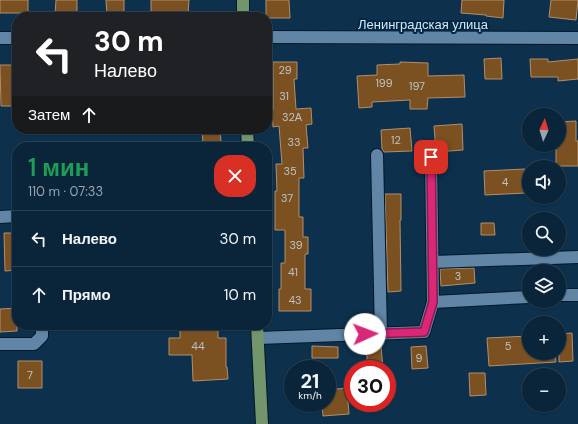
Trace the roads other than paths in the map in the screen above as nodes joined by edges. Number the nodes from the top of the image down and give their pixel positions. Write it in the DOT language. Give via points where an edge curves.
graph roads {
  1 [pos="242,0"];
  2 [pos="243,12"];
  3 [pos="272,37"];
  4 [pos="0,38"];
  5 [pos="12,38"];
  6 [pos="578,38"];
  7 [pos="377,155"];
  8 [pos="431,157"];
  9 [pos="12,216"];
  10 [pos="0,217"];
  11 [pos="578,257"];
  12 [pos="433,262"];
  13 [pos="578,294"];
  14 [pos="566,295"];
  15 [pos="522,297"];
  16 [pos="433,302"];
  17 [pos="42,330"];
  18 [pos="257,330"];
  19 [pos="381,333"];
  20 [pos="258,338"];
  21 [pos="0,344"];
  22 [pos="262,424"];
  1 -- 2 [label="main road"];
  3 -- 6 [label="street, Ленинградская улица"];
  4 -- 5 [label="street"];
  7 -- 19 [label="street"];
  8 -- 12 [label="street"];
  9 -- 10 [label="street"];
  11 -- 12 [label="street"];
  12 -- 16 [label="street"];
  13 -- 14 [label="street"];
  15 -- 16 [label="street"];
  16 -- 19 [label="street" via="424,332"];
  17 -- 21 [label="street" via="42,336 34,344"];
  18 -- 20 [label="main road"];
  19 -- 20 [label="street"];
  20 -- 22 [label="main road"];
}
